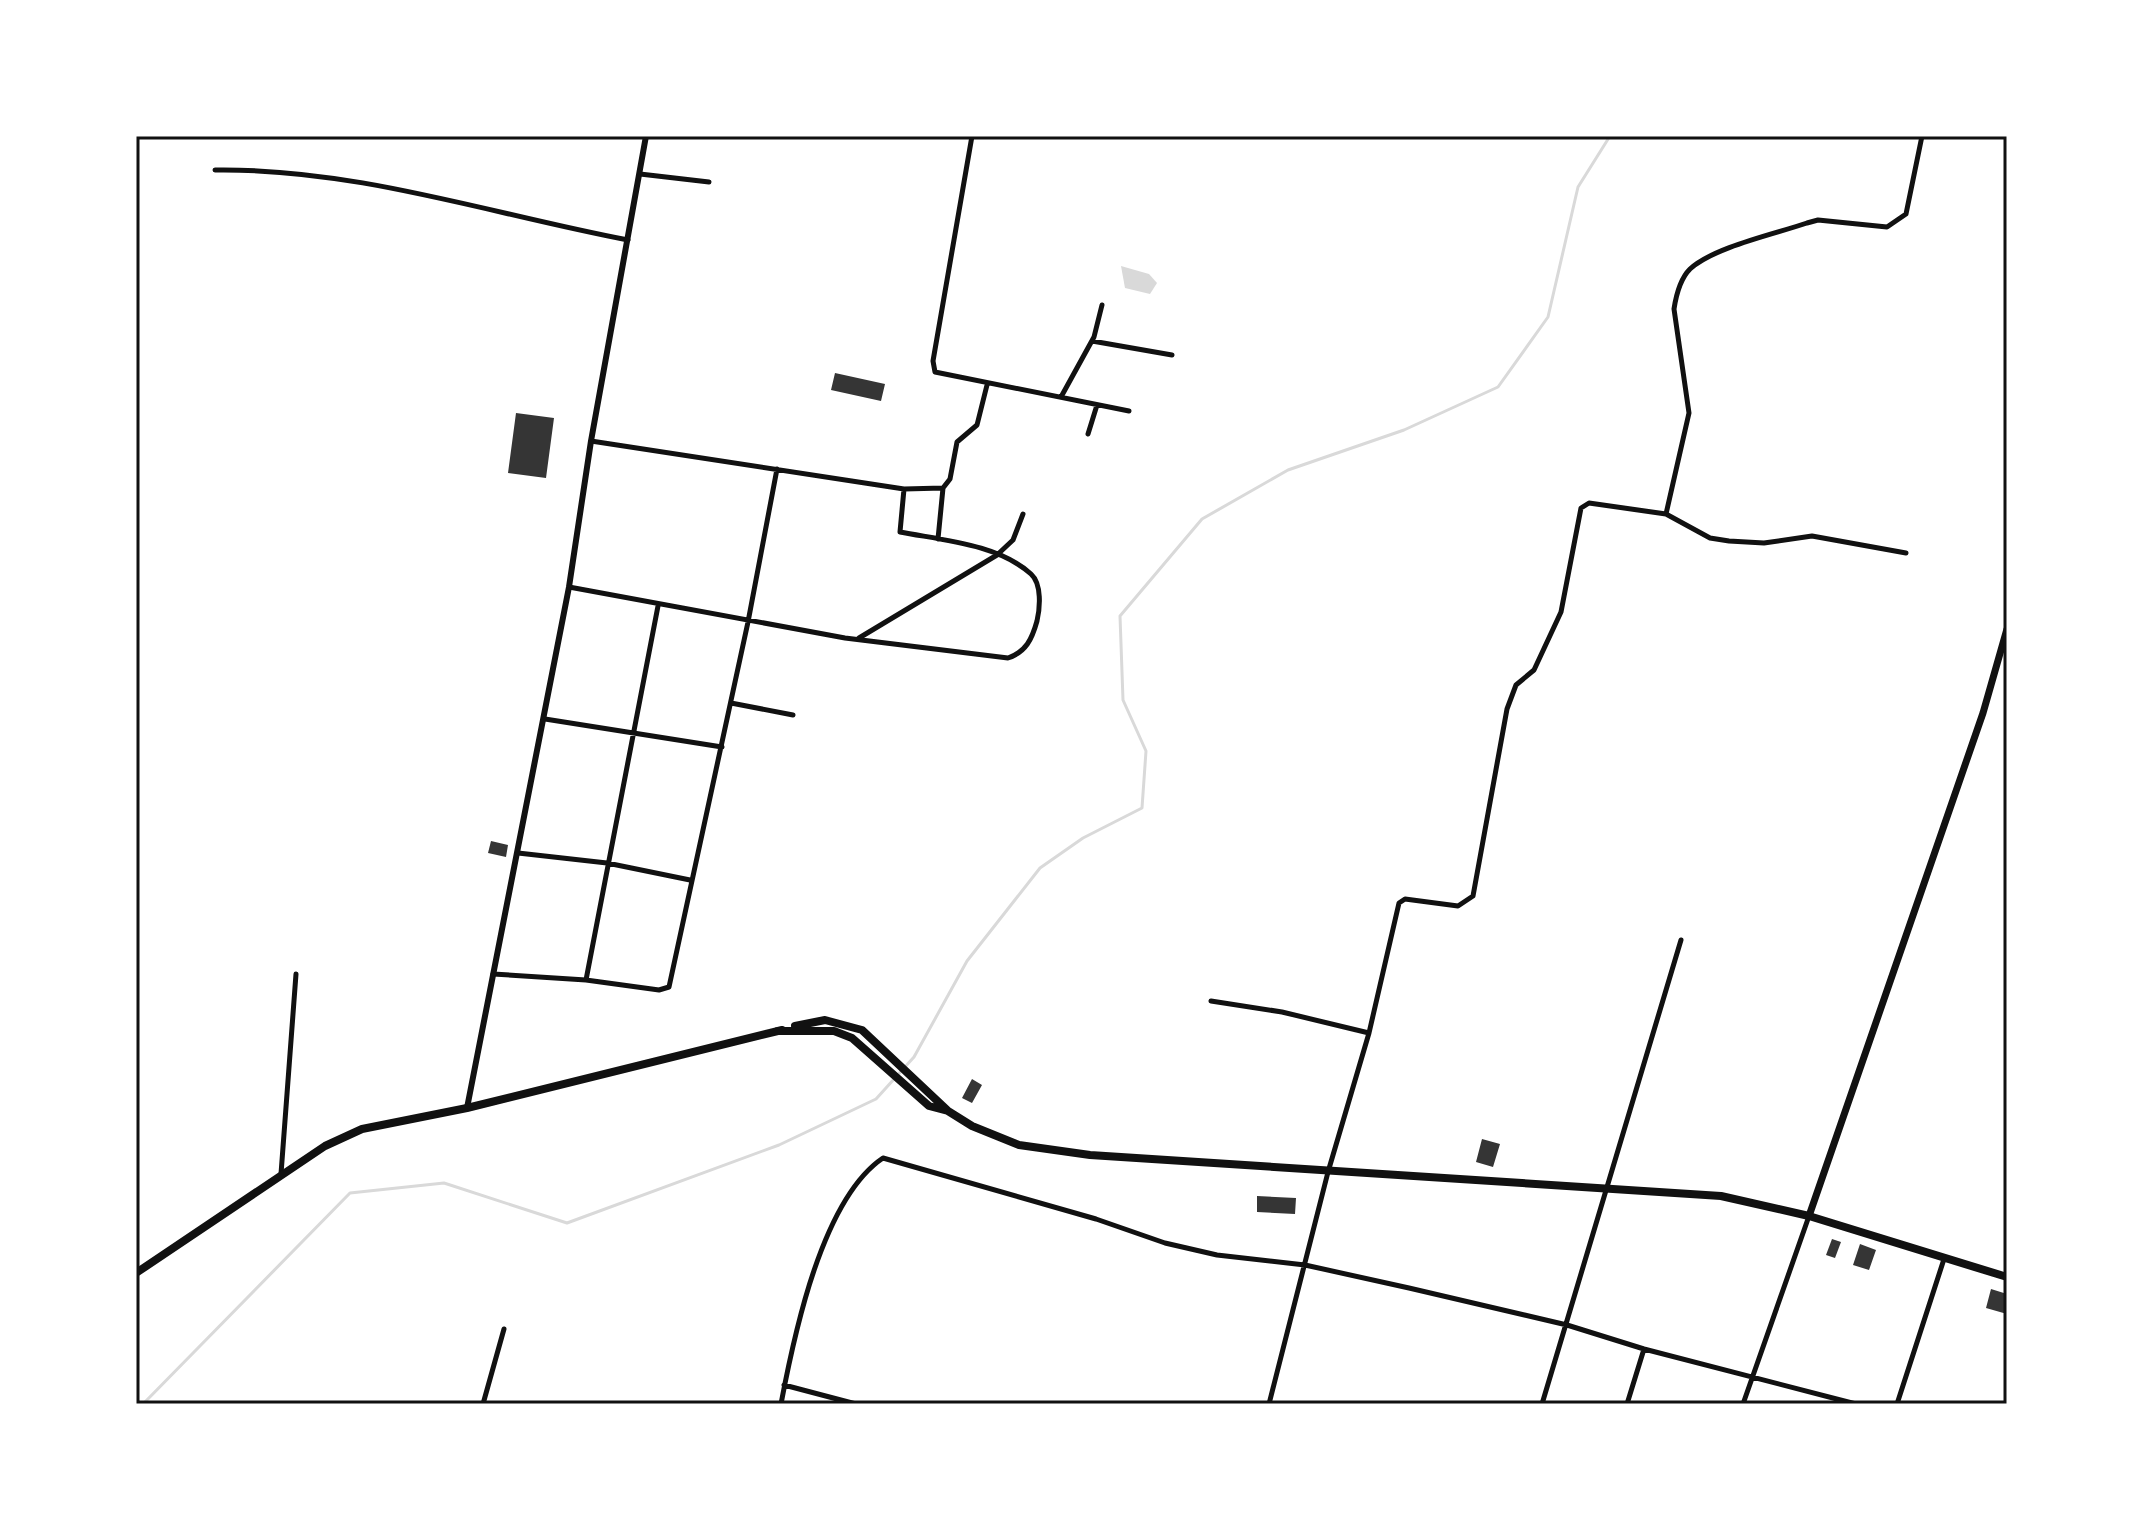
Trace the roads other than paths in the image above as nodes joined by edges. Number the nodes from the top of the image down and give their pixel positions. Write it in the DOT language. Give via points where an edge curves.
graph roads {
  1 [pos="646,136"];
  2 [pos="972,136"];
  3 [pos="1922,136"];
  4 [pos="215,170"];
  5 [pos="640,174"];
  6 [pos="709,182"];
  7 [pos="628,240"];
  8 [pos="1102,305"];
  9 [pos="1092,341"];
  10 [pos="1172,355"];
  11 [pos="987,385"];
  12 [pos="1061,397"];
  13 [pos="1097,405"];
  14 [pos="1129,411"];
  15 [pos="1088,434"];
  16 [pos="591,441"];
  17 [pos="777,469"];
  18 [pos="943,488"];
  19 [pos="904,489"];
  20 [pos="1023,514"];
  21 [pos="1666,514"];
  22 [pos="938,539"];
  23 [pos="1906,553"];
  24 [pos="997,555"];
  25 [pos="569,587"];
  26 [pos="658,606"];
  27 [pos="748,622"];
  28 [pos="2007,629"];
  29 [pos="857,639"];
  30 [pos="731,703"];
  31 [pos="793,715"];
  32 [pos="545,719"];
  33 [pos="632,732"];
  34 [pos="722,747"];
  35 [pos="518,853"];
  36 [pos="607,863"];
  37 [pos="691,880"];
  38 [pos="1681,940"];
  39 [pos="296,974"];
  40 [pos="493,974"];
  41 [pos="586,980"];
  42 [pos="1211,1001"];
  43 [pos="777,1031"];
  44 [pos="1369,1033"];
  45 [pos="467,1108"];
  46 [pos="948,1111"];
  47 [pos="1328,1172"];
  48 [pos="281,1174"];
  49 [pos="1608,1187"];
  50 [pos="1809,1216"];
  51 [pos="1944,1259"];
  52 [pos="1305,1265"];
  53 [pos="136,1273"];
  54 [pos="2007,1277"];
  55 [pos="1567,1325"];
  56 [pos="504,1329"];
  57 [pos="1644,1349"];
  58 [pos="1752,1376"];
  59 [pos="784,1385"];
  60 [pos="483,1404"];
  61 [pos="781,1404"];
  62 [pos="856,1404"];
  63 [pos="1269,1404"];
  64 [pos="1542,1404"];
  65 [pos="1627,1404"];
  66 [pos="1743,1404"];
  67 [pos="1856,1404"];
  68 [pos="1897,1404"];
  1 -- 5 [label="street"];
  2 -- 11 [label="street" via="933,367 943,376"];
  3 -- 21 [label="street" via="1906,214 1897,223 1887,227 1818,220 1710,257 1689,270 1674,309 1689,413"];
  4 -- 7 [label="street" via="275,169 357,181"];
  5 -- 6 [label="street"];
  5 -- 7 [label="street"];
  7 -- 16 [label="street"];
  8 -- 9 [label="street"];
  9 -- 10 [label="street"];
  9 -- 12 [label="street"];
  11 -- 12 [label="street"];
  11 -- 18 [label="street" via="977,425 957,442 950,479"];
  12 -- 13 [label="street"];
  13 -- 14 [label="street"];
  13 -- 15 [label="street"];
  16 -- 17 [label="street"];
  16 -- 25 [label="street"];
  17 -- 19 [label="street"];
  17 -- 27 [label="street"];
  18 -- 19 [label="street"];
  18 -- 22 [label="street"];
  19 -- 22 [label="street" via="900,532"];
  20 -- 24 [label="street" via="1013,540"];
  21 -- 23 [label="street" via="1710,538 1764,543 1812,536"];
  21 -- 44 [label="street" via="1589,503 1581,508 1561,612 1534,670 1516,685 1507,709 1473,896 1458,906 1405,899 1399,903"];
  22 -- 24 [label="street"];
  24 -- 29 [label="street"];
  24 -- 29 [label="street" via="1031,574 1039,586 1038,619 1019,654 1008,658"];
  25 -- 26 [label="street"];
  25 -- 32 [label="street"];
  26 -- 27 [label="street"];
  26 -- 33 [label="street"];
  27 -- 29 [label="street"];
  27 -- 30 [label="street"];
  28 -- 50 [label="main road" via="1974,741"];
  30 -- 31 [label="street"];
  30 -- 34 [label="street"];
  32 -- 33 [label="street"];
  32 -- 35 [label="street"];
  33 -- 34 [label="street"];
  33 -- 36 [label="street"];
  34 -- 37 [label="street"];
  35 -- 36 [label="street"];
  35 -- 40 [label="street"];
  36 -- 37 [label="street"];
  36 -- 41 [label="street"];
  37 -- 41 [label="street" via="669,987"];
  38 -- 49 [label="street"];
  39 -- 48 [label="street"];
  40 -- 41 [label="street"];
  40 -- 45 [label="street"];
  42 -- 44 [label="street"];
  43 -- 45 [label="main road"];
  43 -- 46 [label="main road" via="834,1031 866,1049 929,1106"];
  43 -- 46 [label="main road" via="825,1020 862,1030"];
  44 -- 47 [label="street"];
  45 -- 48 [label="main road" via="362,1129"];
  46 -- 47 [label="main road" via="994,1137 1052,1152"];
  47 -- 49 [label="main road"];
  47 -- 52 [label="street"];
  48 -- 53 [label="main road"];
  49 -- 50 [label="main road" via="1721,1196"];
  49 -- 55 [label="street"];
  50 -- 51 [label="main road"];
  50 -- 58 [label="street"];
  51 -- 54 [label="main road"];
  51 -- 68 [label="street"];
  52 -- 55 [label="street"];
  52 -- 59 [label="street" via="1165,1243 883,1158 854,1184 815,1271"];
  52 -- 63 [label="street"];
  55 -- 57 [label="street"];
  55 -- 64 [label="street"];
  56 -- 60 [label="street"];
  57 -- 58 [label="street"];
  57 -- 65 [label="street"];
  58 -- 66 [label="street"];
  58 -- 67 [label="street"];
  59 -- 61 [label="street"];
  59 -- 62 [label="street"];
}
